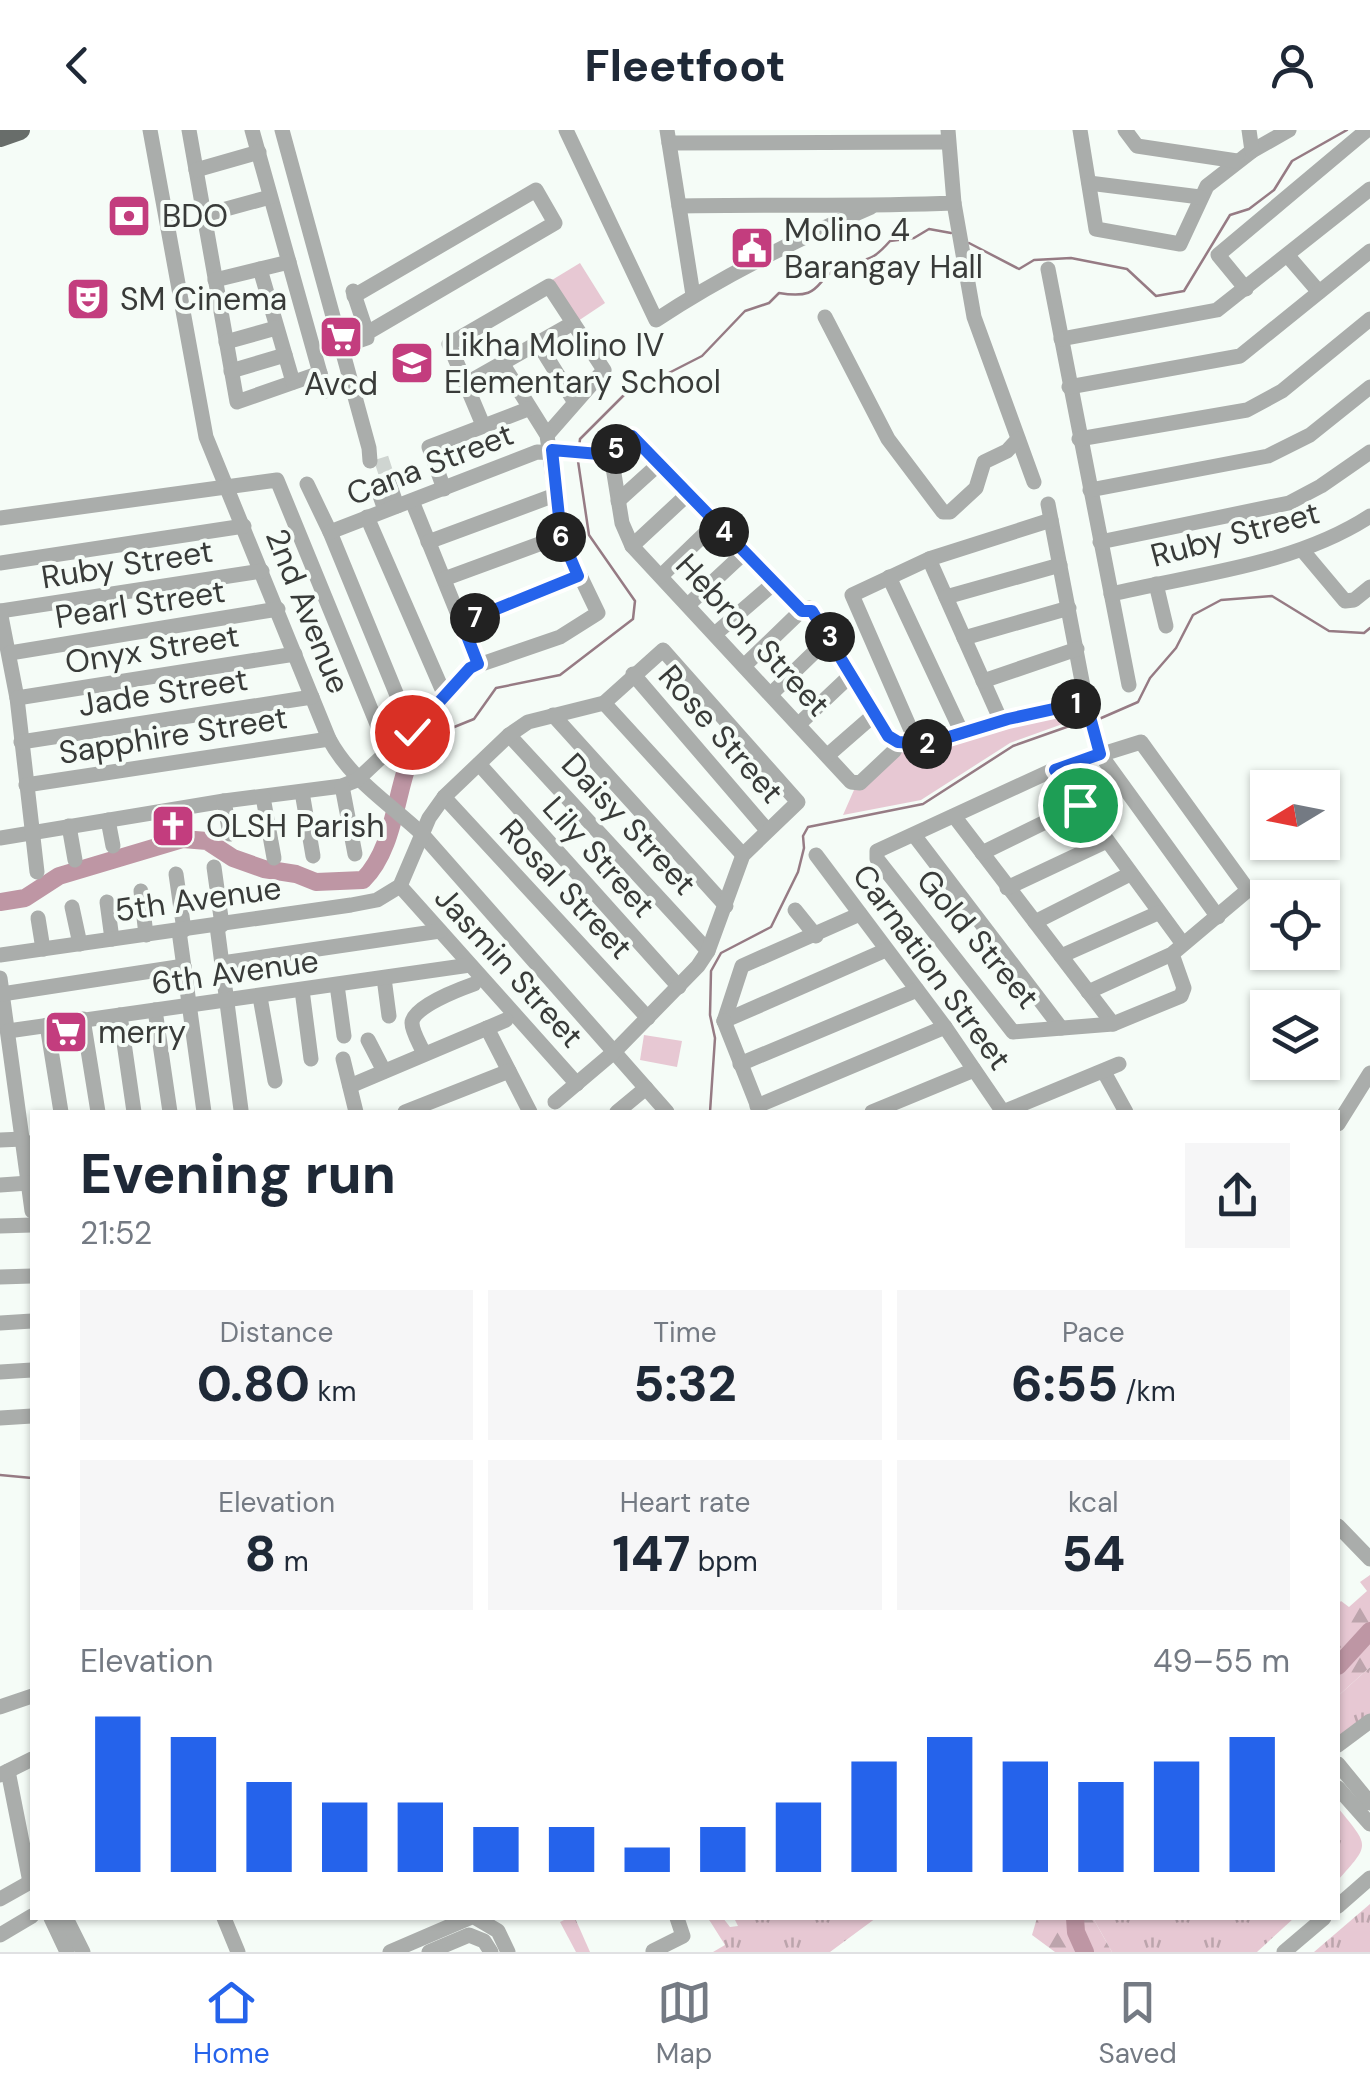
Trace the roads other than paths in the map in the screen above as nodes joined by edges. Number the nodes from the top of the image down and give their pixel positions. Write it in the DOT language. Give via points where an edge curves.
graph roads {
  1 [pos="20,130"];
  2 [pos="150,130"];
  3 [pos="188,130"];
  4 [pos="252,130"];
  5 [pos="282,130"];
  6 [pos="566,130"];
  7 [pos="1080,130"];
  8 [pos="1125,130"];
  9 [pos="1249,130"];
  10 [pos="1289,130"];
  11 [pos="1367,130"];
  12 [pos="948,136"];
  13 [pos="0,137"];
  14 [pos="668,137"];
  15 [pos="1252,150"];
  16 [pos="259,152"];
  17 [pos="1237,161"];
  18 [pos="196,170"];
  19 [pos="1089,184"];
  20 [pos="1370,189"];
  21 [pos="270,197"];
  22 [pos="1200,197"];
  23 [pos="954,204"];
  24 [pos="679,206"];
  25 [pos="870,207"];
  26 [pos="204,215"];
  27 [pos="1370,251"];
  28 [pos="1288,256"];
  29 [pos="288,262"];
  30 [pos="260,269"];
  31 [pos="1048,270"];
  32 [pos="215,280"];
  33 [pos="1246,289"];
  34 [pos="1320,292"];
  35 [pos="693,296"];
  36 [pos="824,317"];
  37 [pos="1370,320"];
  38 [pos="573,323"];
  39 [pos="276,328"];
  40 [pos="367,333"];
  41 [pos="1061,339"];
  42 [pos="226,342"];
  43 [pos="538,343"];
  44 [pos="341,347"];
  45 [pos="284,355"];
  46 [pos="502,364"];
  47 [pos="232,371"];
  48 [pos="320,373"];
  49 [pos="293,382"];
  50 [pos="467,383"];
  51 [pos="1370,386"];
  52 [pos="1069,387"];
  53 [pos="325,390"];
  54 [pos="574,401"];
  55 [pos="528,408"];
  56 [pos="483,425"];
  57 [pos="1079,438"];
  58 [pos="1018,439"];
  59 [pos="555,446"];
  60 [pos="1370,452"];
  61 [pos="611,455"];
  62 [pos="373,456"];
  63 [pos="660,463"];
  64 [pos="1034,482"];
  65 [pos="307,484"];
  66 [pos="383,485"];
  67 [pos="227,486"];
  68 [pos="444,488"];
  69 [pos="1090,490"];
  70 [pos="688,494"];
  71 [pos="555,495"];
  72 [pos="618,501"];
  73 [pos="398,505"];
  74 [pos="1370,516"];
  75 [pos="367,517"];
  76 [pos="0,518"];
  77 [pos="716,523"];
  78 [pos="244,526"];
  79 [pos="330,532"];
  80 [pos="561,536"];
  81 [pos="428,542"];
  82 [pos="1100,542"];
  83 [pos="632,546"];
  84 [pos="1303,551"];
  85 [pos="744,553"];
  86 [pos="929,559"];
  87 [pos="0,563"];
  88 [pos="1060,565"];
  89 [pos="262,571"];
  90 [pos="578,576"];
  91 [pos="660,576"];
  92 [pos="889,577"];
  93 [pos="444,579"];
  94 [pos="773,584"];
  95 [pos="1156,584"];
  96 [pos="1370,587"];
  97 [pos="1111,594"];
  98 [pos="946,597"];
  99 [pos="688,605"];
  100 [pos="1069,608"];
  101 [pos="278,610"];
  102 [pos="0,611"];
  103 [pos="802,611"];
  104 [pos="462,623"];
  105 [pos="1166,626"];
  106 [pos="715,634"];
  107 [pos="830,637"];
  108 [pos="964,638"];
  109 [pos="1076,649"];
  110 [pos="10,653"];
  111 [pos="295,654"];
  112 [pos="478,664"];
  113 [pos="744,666"];
  114 [pos="633,674"];
  115 [pos="852,674"];
  116 [pos="983,681"];
  117 [pos="1129,685"];
  118 [pos="771,694"];
  119 [pos="312,696"];
  120 [pos="445,696"];
  121 [pos="17,698"];
  122 [pos="604,703"];
  123 [pos="875,714"];
  124 [pos="1089,714"];
  125 [pos="552,715"];
  126 [pos="1001,721"];
  127 [pos="799,724"];
  128 [pos="962,732"];
  129 [pos="509,735"];
  130 [pos="329,740"];
  131 [pos="21,742"];
  132 [pos="898,742"];
  133 [pos="917,744"];
  134 [pos="1100,754"];
  135 [pos="828,755"];
  136 [pos="478,764"];
  137 [pos="1055,770"];
  138 [pos="350,783"];
  139 [pos="26,785"];
  140 [pos="302,792"];
  141 [pos="263,797"];
  142 [pos="444,797"];
  143 [pos="224,801"];
  144 [pos="1080,805"];
  145 [pos="954,816"];
  146 [pos="108,820"];
  147 [pos="69,826"];
  148 [pos="767,830"];
  149 [pos="419,831"];
  150 [pos="32,833"];
  151 [pos="230,834"];
  152 [pos="914,834"];
  153 [pos="0,838"];
  154 [pos="1106,842"];
  155 [pos="112,846"];
  156 [pos="982,853"];
  157 [pos="354,854"];
  158 [pos="816,854"];
  159 [pos="744,855"];
  160 [pos="314,856"];
  161 [pos="274,858"];
  162 [pos="76,860"];
  163 [pos="214,867"];
  164 [pos="37,872"];
  165 [pos="176,874"];
  166 [pos="1130,874"];
  167 [pos="400,886"];
  168 [pos="1008,888"];
  169 [pos="141,891"];
  170 [pos="107,902"];
  171 [pos="72,906"];
  172 [pos="726,906"];
  173 [pos="795,910"];
  174 [pos="1158,913"];
  175 [pos="860,914"];
  176 [pos="1218,917"];
  177 [pos="38,918"];
  178 [pos="1034,922"];
  179 [pos="219,925"];
  180 [pos="181,930"];
  181 [pos="440,931"];
  182 [pos="146,935"];
  183 [pos="816,936"];
  184 [pos="112,939"];
  185 [pos="80,944"];
  186 [pos="43,949"];
  187 [pos="1178,949"];
  188 [pos="708,950"];
  189 [pos="886,950"];
  190 [pos="0,954"];
  191 [pos="1061,956"];
  192 [pos="222,963"];
  193 [pos="470,965"];
  194 [pos="184,966"];
  195 [pos="384,978"];
  196 [pos="474,984"];
  197 [pos="337,985"];
  198 [pos="1,986"];
  199 [pos="679,987"];
  200 [pos="302,990"];
  201 [pos="917,990"];
  202 [pos="1088,992"];
  203 [pos="260,996"];
  204 [pos="227,1002"];
  205 [pos="189,1006"];
  206 [pos="155,1010"];
  207 [pos="120,1015"];
  208 [pos="389,1016"];
  209 [pos="648,1018"];
  210 [pos="83,1020"];
  211 [pos="506,1020"];
  212 [pos="724,1021"];
  213 [pos="1113,1024"];
  214 [pos="47,1025"];
  215 [pos="945,1027"];
  216 [pos="486,1028"];
  217 [pos="1061,1028"];
  218 [pos="8,1030"];
  219 [pos="344,1036"];
  220 [pos="368,1040"];
  221 [pos="5,1050"];
  222 [pos="614,1052"];
  223 [pos="424,1054"];
  224 [pos="343,1058"];
  225 [pos="310,1059"];
  226 [pos="740,1064"];
  227 [pos="974,1070"];
  228 [pos="509,1071"];
  229 [pos="384,1072"];
  230 [pos="1370,1072"];
  231 [pos="275,1080"];
  232 [pos="577,1084"];
  233 [pos="350,1086"];
  234 [pos="646,1088"];
  235 [pos="18,1096"];
  236 [pos="1044,1096"];
  237 [pos="0,1097"];
  238 [pos="555,1102"];
  239 [pos="758,1109"];
  240 [pos="61,1110"];
  241 [pos="98,1110"];
  242 [pos="134,1110"];
  243 [pos="170,1110"];
  244 [pos="204,1110"];
  245 [pos="241,1110"];
  246 [pos="356,1110"];
  247 [pos="410,1110"];
  248 [pos="529,1110"];
  249 [pos="619,1110"];
  250 [pos="665,1110"];
  251 [pos="877,1110"];
  252 [pos="1002,1110"];
  253 [pos="1008,1110"];
  254 [pos="1050,1110"];
  255 [pos="1125,1110"];
  256 [pos="1340,1121"];
  257 [pos="23,1138"];
  258 [pos="0,1140"];
  259 [pos="29,1183"];
  260 [pos="0,1185"];
  261 [pos="30,1192"];
  262 [pos="30,1224"];
  263 [pos="0,1226"];
  264 [pos="30,1276"];
  265 [pos="0,1278"];
  266 [pos="30,1321"];
  267 [pos="0,1323"];
  268 [pos="30,1370"];
  269 [pos="0,1372"];
  270 [pos="30,1416"];
  271 [pos="0,1418"];
  272 [pos="1340,1528"];
  273 [pos="1370,1559"];
  274 [pos="30,1697"];
  275 [pos="0,1707"];
  276 [pos="1370,1722"];
  277 [pos="1340,1744"];
  278 [pos="30,1760"];
  279 [pos="1340,1766"];
  280 [pos="4,1773"];
  281 [pos="1340,1790"];
  282 [pos="1370,1803"];
  283 [pos="1370,1824"];
  284 [pos="30,1877"];
  285 [pos="1370,1878"];
  286 [pos="30,1882"];
  287 [pos="0,1899"];
  288 [pos="1340,1904"];
  289 [pos="30,1917"];
  290 [pos="51,1920"];
  291 [pos="67,1920"];
  292 [pos="225,1920"];
  293 [pos="467,1920"];
  294 [pos="476,1920"];
  295 [pos="678,1920"];
  296 [pos="1322,1920"];
  297 [pos="0,1935"];
  298 [pos="653,1951"];
  299 [pos="67,1952"];
  300 [pos="83,1952"];
  301 [pos="238,1952"];
  302 [pos="390,1952"];
  303 [pos="429,1952"];
  304 [pos="491,1952"];
  305 [pos="508,1952"];
  306 [pos="1284,1952"];
  1 -- 13 [label="main road"];
  2 -- 67 [label="street, 2nd Avenue" via="206,437"];
  3 -- 18 [label="street"];
  4 -- 16 [label="street"];
  5 -- 44 [label="street"];
  6 -- 35 [label="street" via="656,320"];
  7 -- 19 [label="street"];
  8 -- 17 [label="street" via="1137,146"];
  9 -- 15 [label="street"];
  10 -- 15 [label="street"];
  11 -- 33 [label="street" via="1218,254"];
  12 -- 14 [label="street"];
  12 -- 23 [label="street"];
  14 -- 24 [label="street"];
  15 -- 17 [label="street"];
  16 -- 18 [label="street"];
  16 -- 21 [label="street"];
  17 -- 22 [label="street"];
  18 -- 26 [label="street"];
  19 -- 22 [label="street"];
  19 -- 22 [label="street" via="1096,229 1180,244"];
  20 -- 28 [label="street"];
  21 -- 26 [label="street"];
  21 -- 29 [label="street"];
  23 -- 25 [label="street"];
  23 -- 58 [label="street" via="974,317"];
  24 -- 25 [label="street"];
  24 -- 35 [label="street"];
  25 -- 35 [label="street"];
  26 -- 32 [label="street"];
  27 -- 34 [label="street"];
  28 -- 33 [label="street"];
  28 -- 34 [label="street"];
  29 -- 30 [label="street"];
  29 -- 48 [label="street"];
  30 -- 32 [label="street"];
  30 -- 39 [label="street"];
  31 -- 41 [label="street"];
  32 -- 42 [label="street"];
  33 -- 41 [label="street" via="1217,310"];
  34 -- 52 [label="street" via="1240,356"];
  36 -- 58 [label="street" via="888,439 943,512 976,488 984,462"];
  37 -- 57 [label="street" via="1282,391 1247,410"];
  38 -- 43 [label="street"];
  38 -- 50 [label="street" via="550,286 450,344"];
  38 -- 54 [label="street" via="604,370"];
  39 -- 42 [label="street"];
  39 -- 45 [label="street"];
  40 -- 40 [label="street" via="554,223 536,190 353,292"];
  40 -- 44 [label="street" via="362,342"];
  41 -- 52 [label="street"];
  42 -- 47 [label="street"];
  43 -- 46 [label="street"];
  43 -- 54 [label="street"];
  44 -- 62 [label="street"];
  45 -- 47 [label="street"];
  45 -- 49 [label="street"];
  46 -- 50 [label="street"];
  46 -- 55 [label="street"];
  47 -- 49 [label="street" via="237,402"];
  48 -- 49 [label="street"];
  48 -- 53 [label="street"];
  50 -- 56 [label="street"];
  51 -- 69 [label="street" via="1310,435 1268,456"];
  52 -- 57 [label="street"];
  54 -- 59 [label="street"];
  55 -- 56 [label="street"];
  55 -- 59 [label="street"];
  56 -- 68 [label="street" via="429,447"];
  57 -- 69 [label="street"];
  58 -- 64 [label="street"];
  59 -- 61 [label="street, Cana Street"];
  59 -- 68 [label="street, Cana Street"];
  59 -- 71 [label="street"];
  60 -- 82 [label="street" via="1289,502"];
  61 -- 63 [label="street" via="632,436"];
  61 -- 72 [label="street, Hebron Street"];
  63 -- 70 [label="street"];
  63 -- 72 [label="street"];
  65 -- 79 [label="street"];
  66 -- 73 [label="street"];
  67 -- 76 [label="street"];
  67 -- 78 [label="street, 2nd Avenue"];
  67 -- 138 [label="street" via="276,480 388,752"];
  68 -- 73 [label="street, Cana Street"];
  69 -- 82 [label="street"];
  70 -- 77 [label="street"];
  70 -- 83 [label="street"];
  71 -- 80 [label="street"];
  71 -- 81 [label="street"];
  72 -- 83 [label="street, Hebron Street"];
  73 -- 75 [label="street, Cana Street"];
  73 -- 81 [label="street"];
  74 -- 84 [label="street, Ruby Street"];
  75 -- 79 [label="street, Cana Street"];
  75 -- 120 [label="street"];
  77 -- 85 [label="street"];
  77 -- 91 [label="street"];
  78 -- 87 [label="street"];
  78 -- 89 [label="street, 2nd Avenue"];
  79 -- 120 [label="street" via="412,732"];
  80 -- 90 [label="street"];
  80 -- 93 [label="street"];
  81 -- 93 [label="street"];
  82 -- 97 [label="street"];
  83 -- 91 [label="street, Hebron Street"];
  84 -- 95 [label="street, Ruby Street"];
  84 -- 96 [label="street" via="1345,601"];
  85 -- 94 [label="street"];
  85 -- 99 [label="street"];
  86 -- 88 [label="street" via="1050,512"];
  86 -- 92 [label="street"];
  86 -- 98 [label="street"];
  88 -- 98 [label="street"];
  88 -- 100 [label="street"];
  89 -- 101 [label="street, 2nd Avenue"];
  89 -- 102 [label="street, Ruby Street"];
  90 -- 104 [label="street"];
  90 -- 112 [label="street" via="598,612 560,637"];
  91 -- 99 [label="street, Hebron Street"];
  92 -- 128 [label="street"];
  92 -- 133 [label="street" via="852,598"];
  93 -- 104 [label="street"];
  94 -- 103 [label="street"];
  94 -- 106 [label="street"];
  95 -- 97 [label="street, Ruby Street"];
  95 -- 105 [label="street"];
  97 -- 117 [label="street"];
  98 -- 108 [label="street"];
  99 -- 106 [label="street, Hebron Street"];
  100 -- 108 [label="street"];
  100 -- 109 [label="street"];
  101 -- 110 [label="street, Pearl Street"];
  101 -- 111 [label="street, 2nd Avenue"];
  102 -- 110 [label="street"];
  103 -- 107 [label="street" via="812,611"];
  103 -- 113 [label="street"];
  104 -- 112 [label="street"];
  106 -- 113 [label="street, Hebron Street"];
  107 -- 115 [label="street"];
  107 -- 118 [label="street"];
  108 -- 116 [label="street"];
  109 -- 116 [label="street"];
  109 -- 124 [label="street"];
  110 -- 121 [label="street"];
  111 -- 119 [label="street, 2nd Avenue"];
  111 -- 121 [label="street, Onyx Street"];
  112 -- 120 [label="street"];
  113 -- 118 [label="street, Hebron Street"];
  114 -- 122 [label="street"];
  114 -- 148 [label="street, Rose Street"];
  114 -- 148 [label="street" via="663,650 798,802"];
  115 -- 123 [label="street"];
  115 -- 127 [label="street"];
  116 -- 126 [label="street"];
  118 -- 127 [label="street, Hebron Street"];
  119 -- 130 [label="street, 2nd Avenue"];
  119 -- 131 [label="street, Jade Street"];
  121 -- 131 [label="street"];
  122 -- 125 [label="street"];
  122 -- 159 [label="street"];
  123 -- 132 [label="street"];
  123 -- 135 [label="street"];
  124 -- 126 [label="street"];
  124 -- 134 [label="street"];
  125 -- 129 [label="street"];
  125 -- 172 [label="street"];
  126 -- 128 [label="street"];
  127 -- 135 [label="street, Hebron Street"];
  128 -- 133 [label="street"];
  129 -- 136 [label="street"];
  129 -- 188 [label="street, Daisy Street"];
  130 -- 138 [label="street, 2nd Avenue"];
  130 -- 139 [label="street, Sapphire Street"];
  131 -- 139 [label="street"];
  132 -- 133 [label="street"];
  132 -- 135 [label="street, Hebron Street" via="858,784"];
  134 -- 137 [label="street"];
  134 -- 176 [label="street"];
  134 -- 176 [label="street" via="1141,742 1248,890"];
  136 -- 142 [label="street"];
  136 -- 199 [label="street, Lily Street"];
  137 -- 144 [label="street"];
  137 -- 145 [label="street"];
  138 -- 140 [label="street"];
  138 -- 149 [label="street, 2nd Avenue" via="383,797"];
  138 -- 157 [label="street"];
  139 -- 150 [label="street"];
  140 -- 141 [label="street"];
  140 -- 160 [label="street"];
  141 -- 143 [label="street"];
  141 -- 161 [label="street"];
  142 -- 149 [label="street"];
  142 -- 209 [label="street, Rosal Street"];
  143 -- 146 [label="street"];
  143 -- 151 [label="street"];
  144 -- 154 [label="street"];
  144 -- 156 [label="street"];
  145 -- 152 [label="street"];
  145 -- 156 [label="street"];
  146 -- 147 [label="street"];
  146 -- 155 [label="street"];
  147 -- 150 [label="street"];
  147 -- 162 [label="street"];
  148 -- 159 [label="street"];
  149 -- 167 [label="street"];
  149 -- 222 [label="street, 2nd Avenue"];
  150 -- 153 [label="street"];
  150 -- 164 [label="street"];
  152 -- 217 [label="street"];
  152 -- 217 [label="street, Gold Street" via="876,854 1010,1030"];
  154 -- 166 [label="street"];
  154 -- 168 [label="street"];
  156 -- 168 [label="street"];
  158 -- 175 [label="street, Carnation Street"];
  159 -- 172 [label="street"];
  163 -- 179 [label="street"];
  165 -- 180 [label="street"];
  166 -- 174 [label="street"];
  166 -- 178 [label="street"];
  167 -- 179 [label="street, 5th Avenue" via="377,900"];
  167 -- 181 [label="street, Jasmin Street"];
  168 -- 178 [label="street"];
  169 -- 182 [label="street"];
  170 -- 184 [label="street"];
  171 -- 185 [label="street"];
  172 -- 188 [label="street"];
  173 -- 183 [label="street"];
  174 -- 187 [label="street"];
  174 -- 191 [label="street"];
  175 -- 183 [label="street"];
  175 -- 189 [label="street, Carnation Street"];
  176 -- 187 [label="street"];
  177 -- 186 [label="street"];
  178 -- 191 [label="street"];
  179 -- 180 [label="street, 5th Avenue"];
  179 -- 192 [label="street"];
  180 -- 182 [label="street, 5th Avenue"];
  180 -- 194 [label="street"];
  181 -- 192 [label="street"];
  181 -- 193 [label="street, Jasmin Street"];
  182 -- 184 [label="street, 5th Avenue"];
  183 -- 212 [label="street" via="742,966"];
  184 -- 185 [label="street, 5th Avenue"];
  185 -- 186 [label="street, 5th Avenue"];
  186 -- 190 [label="street, 5th Avenue"];
  187 -- 202 [label="street"];
  187 -- 213 [label="street, Gold Street" via="1184,994"];
  188 -- 199 [label="street"];
  189 -- 201 [label="street, Carnation Street"];
  189 -- 212 [label="street"];
  191 -- 202 [label="street"];
  192 -- 204 [label="street"];
  193 -- 195 [label="street, 6th Avenue"];
  193 -- 232 [label="street, Jasmin Street"];
  194 -- 198 [label="street"];
  194 -- 205 [label="street"];
  195 -- 197 [label="street, 6th Avenue"];
  195 -- 208 [label="street"];
  196 -- 223 [label="street" via="414,1017"];
  197 -- 200 [label="street, 6th Avenue"];
  197 -- 219 [label="street"];
  198 -- 218 [label="street"];
  199 -- 209 [label="street"];
  200 -- 203 [label="street, 6th Avenue"];
  200 -- 225 [label="street"];
  201 -- 215 [label="street, Carnation Street"];
  201 -- 226 [label="street"];
  202 -- 213 [label="street"];
  203 -- 204 [label="street, 6th Avenue"];
  203 -- 231 [label="street"];
  204 -- 205 [label="street, 6th Avenue"];
  204 -- 245 [label="street"];
  205 -- 206 [label="street, 6th Avenue"];
  205 -- 244 [label="street"];
  206 -- 207 [label="street, 6th Avenue"];
  206 -- 243 [label="street"];
  207 -- 210 [label="street, 6th Avenue"];
  207 -- 242 [label="street"];
  209 -- 222 [label="street"];
  210 -- 214 [label="street, 6th Avenue"];
  210 -- 241 [label="street"];
  211 -- 216 [label="street"];
  212 -- 226 [label="street"];
  213 -- 217 [label="street, Gold Street"];
  214 -- 218 [label="street, 6th Avenue"];
  214 -- 240 [label="street"];
  215 -- 227 [label="street, Carnation Street"];
  215 -- 239 [label="street"];
  216 -- 223 [label="street"];
  216 -- 228 [label="street"];
  218 -- 221 [label="street"];
  220 -- 229 [label="street"];
  221 -- 235 [label="street"];
  222 -- 232 [label="street"];
  222 -- 234 [label="street, 2nd Avenue"];
  223 -- 229 [label="street"];
  224 -- 233 [label="street"];
  226 -- 239 [label="street"];
  227 -- 251 [label="street"];
  227 -- 252 [label="street, Carnation Street"];
  228 -- 247 [label="street"];
  228 -- 248 [label="street"];
  229 -- 233 [label="street"];
  230 -- 256 [label="street"];
  232 -- 238 [label="street"];
  233 -- 246 [label="street"];
  234 -- 249 [label="street"];
  234 -- 250 [label="street, 2nd Avenue"];
  235 -- 237 [label="street"];
  235 -- 257 [label="street"];
  236 -- 253 [label="street"];
  236 -- 254 [label="street"];
  236 -- 255 [label="street" via="1112,1068"];
  257 -- 258 [label="street"];
  257 -- 259 [label="street"];
  259 -- 260 [label="street"];
  259 -- 261 [label="street"];
  262 -- 263 [label="street"];
  264 -- 265 [label="street"];
  266 -- 267 [label="street"];
  268 -- 269 [label="street"];
  270 -- 271 [label="street"];
  272 -- 273 [label="street"];
  274 -- 275 [label="street"];
  276 -- 277 [label="street"];
  278 -- 280 [label="street"];
  279 -- 282 [label="street"];
  280 -- 284 [label="street"];
  281 -- 283 [label="street"];
  285 -- 288 [label="street"];
  286 -- 287 [label="street"];
  289 -- 297 [label="street"];
  290 -- 299 [label="street"];
  291 -- 300 [label="street"];
  292 -- 301 [label="street"];
  293 -- 302 [label="street"];
  294 -- 305 [label="street" via="498,1931"];
  295 -- 298 [label="street" via="683,1936"];
  296 -- 306 [label="street"];
  303 -- 304 [label="street" via="469,1936"];
}
